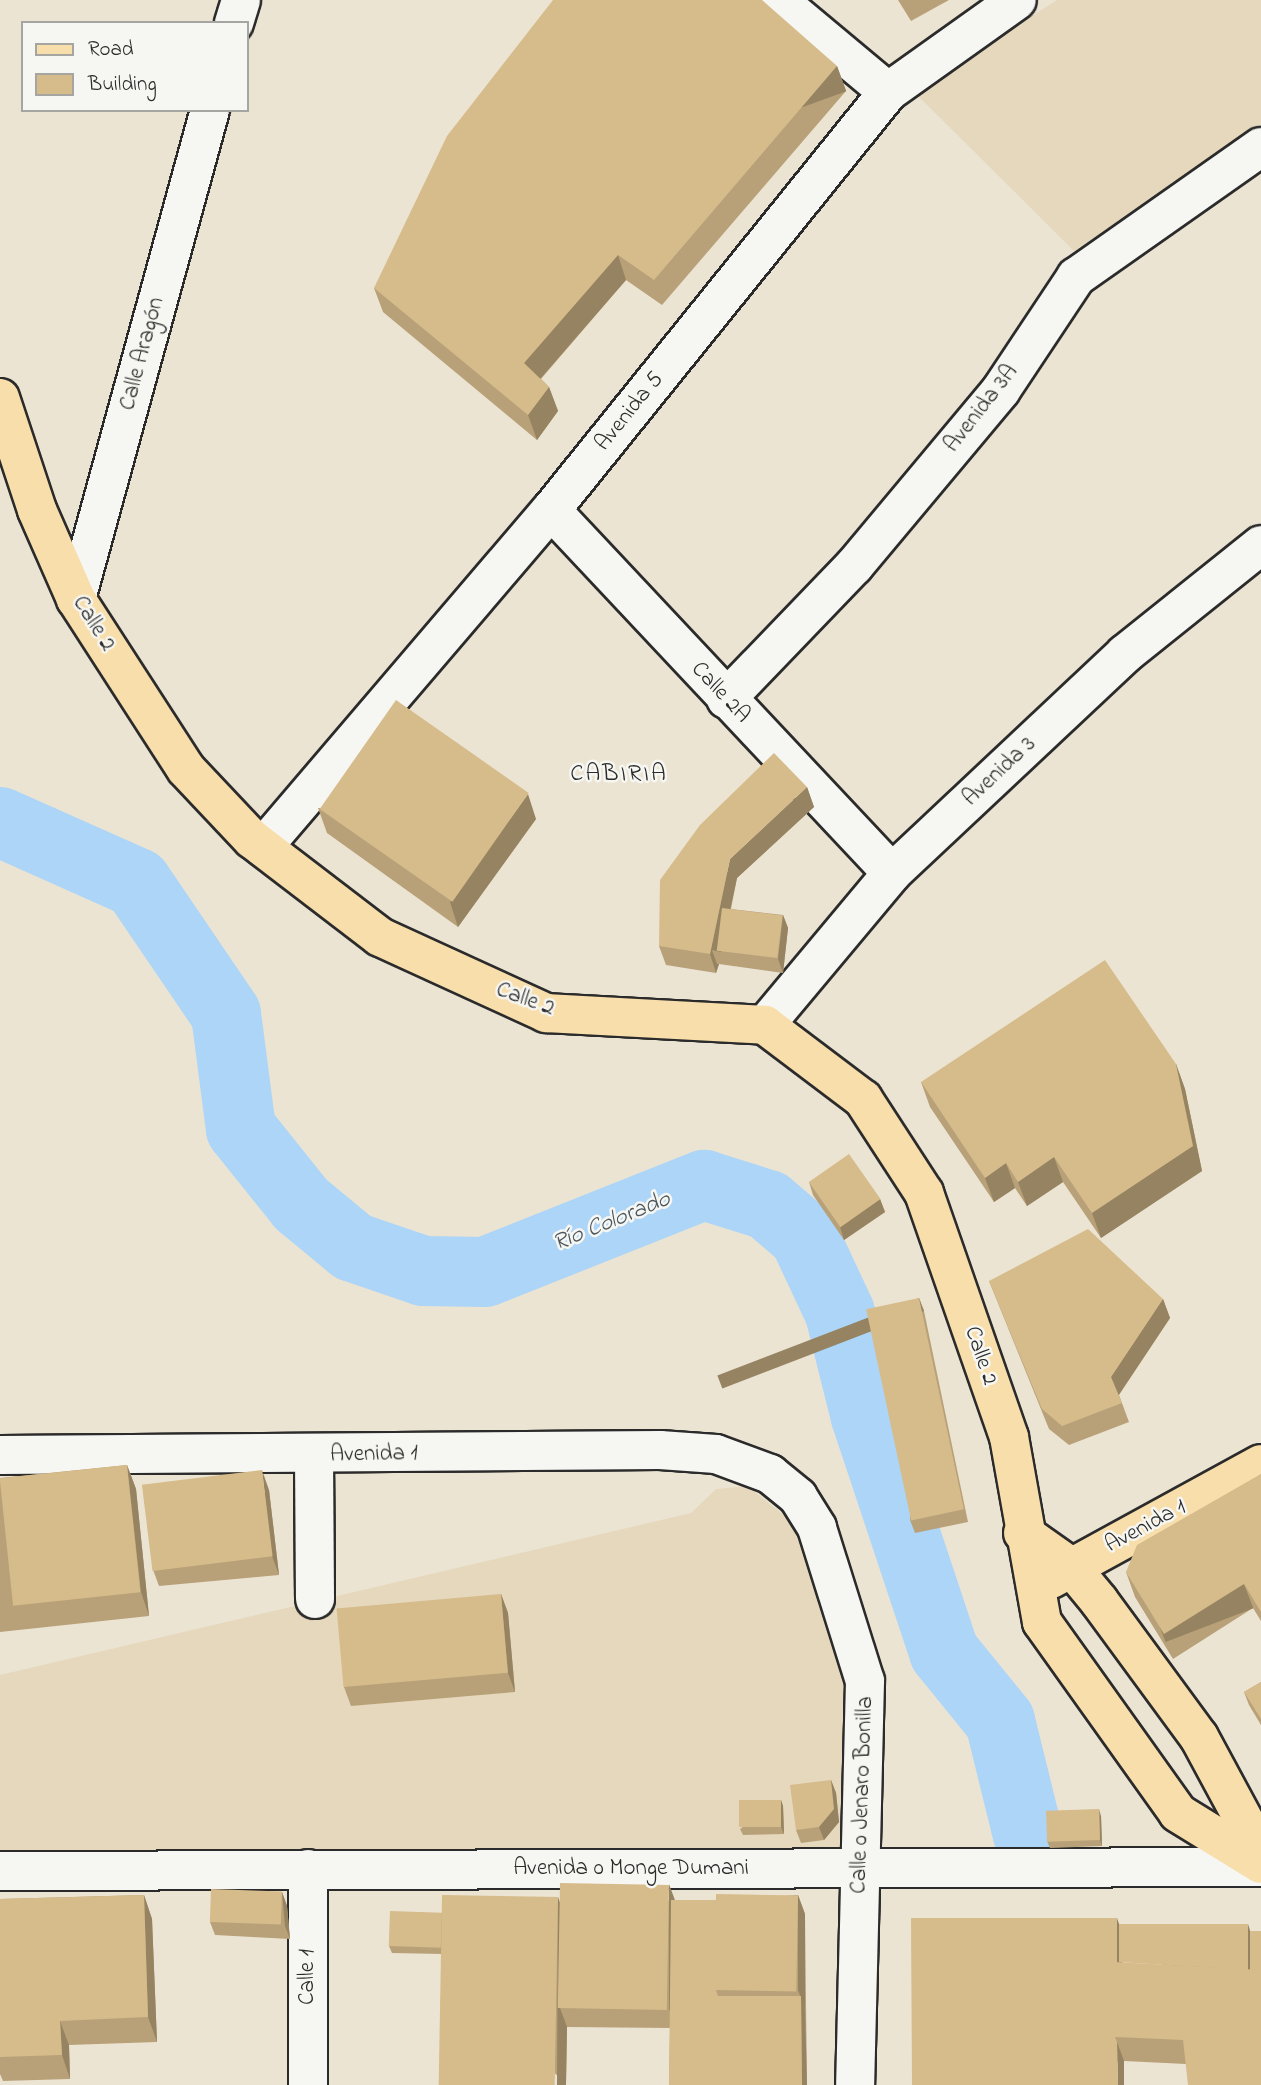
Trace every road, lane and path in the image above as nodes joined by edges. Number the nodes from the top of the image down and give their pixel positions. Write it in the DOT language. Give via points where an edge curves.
graph roads {
  1 [pos="241,0"];
  2 [pos="778,0"];
  3 [pos="1017,0"];
  4 [pos="235,21"];
  5 [pos="888,92"];
  6 [pos="209,112"];
  7 [pos="1261,148"];
  8 [pos="0,398"];
  9 [pos="551,510"];
  10 [pos="1261,545"];
  11 [pos="76,599"];
  12 [pos="726,699"];
  13 [pos="263,847"];
  14 [pos="892,873"];
  15 [pos="765,1025"];
  16 [pos="0,1455"];
  17 [pos="313,1455"];
  18 [pos="746,1461"];
  19 [pos="1261,1464"];
  20 [pos="1023,1533"];
  21 [pos="1071,1567"];
  22 [pos="1031,1590"];
  23 [pos="315,1599"];
  24 [pos="1206,1831"];
  25 [pos="1261,1852"];
  26 [pos="1261,1865"];
  27 [pos="1121,1866"];
  28 [pos="308,1869"];
  29 [pos="861,1869"];
  30 [pos="0,1871"];
  31 [pos="308,2085"];
  32 [pos="855,2085"];
  1 -- 4 [label="street"];
  2 -- 5 [label="street"];
  3 -- 5 [label="street, Avenida 5"];
  5 -- 9 [label="street, Avenida 5"];
  6 -- 11 [label="street, Calle Aragón"];
  7 -- 12 [label="street, Avenida 3A" via="1076,277 1001,390 854,566"];
  8 -- 11 [label="main road, Calle 2" via="37,510"];
  9 -- 12 [label="street, Calle 2A"];
  9 -- 13 [label="street, Avenida 5"];
  10 -- 14 [label="street, Avenida 3" via="1125,654"];
  11 -- 13 [label="main road, Calle 2" via="186,769"];
  12 -- 14 [label="street, Calle 2A"];
  13 -- 15 [label="main road, Calle 2" via="380,937 546,1013"];
  14 -- 15 [label="street, Avenida 3"];
  15 -- 20 [label="main road, Calle 2" via="863,1099 924,1194 1009,1437"];
  16 -- 17 [label="street, Avenida 1"];
  17 -- 18 [label="street, Avenida 1" via="660,1450"];
  17 -- 23 [label="street"];
  18 -- 29 [label="street, Calle 0 Jenaro Bonilla" via="798,1497 817,1528 857,1641 868,1721"];
  19 -- 21 [label="main road, Avenida 1"];
  20 -- 21 [label="main road"];
  20 -- 22 [label="main road, Calle 2"];
  21 -- 22 [label="main road, Avenida 1"];
  21 -- 25 [label="main road" via="1199,1737"];
  22 -- 24 [label="main road, Calle 2" via="1042,1622 1150,1781 1178,1813"];
  24 -- 26 [label="main road, Calle 2"];
  24 -- 27 [label="street"];
  26 -- 27 [label="street, Avenida 0 Monge Dumani"];
  27 -- 29 [label="street, Avenida 0 Monge Dumani"];
  28 -- 29 [label="street, Avenida 0 Monge Dumani"];
  28 -- 30 [label="street, Avenida 0 Monge Dumani"];
  28 -- 31 [label="street, Calle 1"];
  29 -- 32 [label="street, Calle 0 Jenaro Bonilla"];
}
